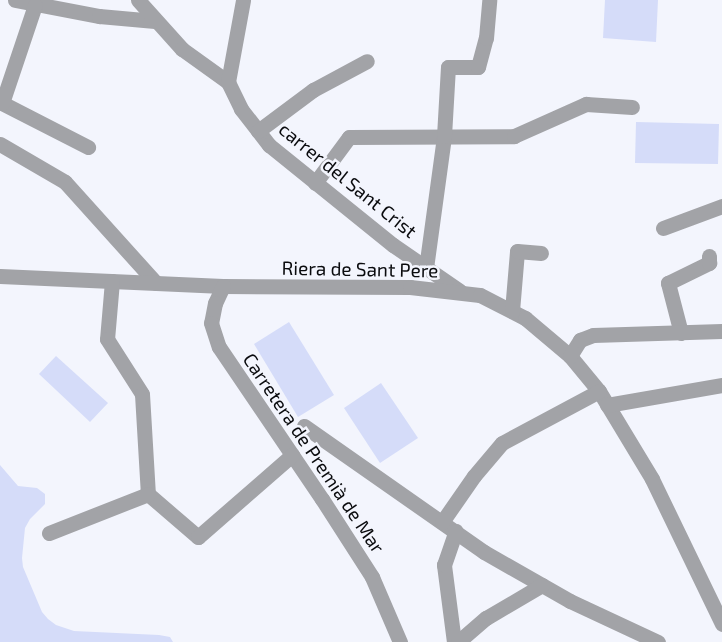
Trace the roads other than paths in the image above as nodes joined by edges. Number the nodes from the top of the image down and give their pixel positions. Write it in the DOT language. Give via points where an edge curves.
graph roads {
  1 [pos="138,0"];
  2 [pos="243,0"];
  3 [pos="489,0"];
  4 [pos="28,2"];
  5 [pos="155,21"];
  6 [pos="368,61"];
  7 [pos="228,82"];
  8 [pos="1,102"];
  9 [pos="632,107"];
  10 [pos="258,130"];
  11 [pos="444,136"];
  12 [pos="0,144"];
  13 [pos="88,147"];
  14 [pos="315,183"];
  15 [pos="722,206"];
  16 [pos="663,228"];
  17 [pos="541,253"];
  18 [pos="709,256"];
  19 [pos="426,268"];
  20 [pos="0,276"];
  21 [pos="112,281"];
  22 [pos="156,283"];
  23 [pos="223,286"];
  24 [pos="463,293"];
  25 [pos="512,311"];
  26 [pos="722,331"];
  27 [pos="681,333"];
  28 [pos="570,356"];
  29 [pos="722,385"];
  30 [pos="599,391"];
  31 [pos="607,405"];
  32 [pos="304,426"];
  33 [pos="292,454"];
  34 [pos="148,494"];
  35 [pos="442,522"];
  36 [pos="456,532"];
  37 [pos="49,533"];
  38 [pos="542,585"];
  39 [pos="722,624"];
  40 [pos="400,642"];
  41 [pos="454,642"];
  42 [pos="458,642"];
  43 [pos="658,642"];
  1 -- 5 [label="street, carrer del Sant Crist"];
  2 -- 7 [label="street"];
  3 -- 11 [label="street" via="486,38 478,67 448,67"];
  4 -- 5 [label="street" via="99,16"];
  4 -- 8 [label="street"];
  5 -- 7 [label="street, carrer del Sant Crist" via="182,49"];
  6 -- 10 [label="street" via="313,90"];
  7 -- 10 [label="street, carrer del Sant Crist" via="241,109"];
  8 -- 13 [label="street"];
  9 -- 11 [label="street" via="586,104 514,136"];
  10 -- 14 [label="street, carrer del Sant Crist" via="270,145"];
  11 -- 14 [label="street" via="349,137"];
  11 -- 19 [label="street"];
  12 -- 22 [label="street" via="65,182"];
  14 -- 19 [label="street, carrer del Sant Crist"];
  15 -- 16 [label="street"];
  17 -- 25 [label="street" via="517,251"];
  18 -- 27 [label="street" via="709,262 668,283"];
  19 -- 24 [label="street, carrer del Sant Crist"];
  20 -- 21 [label="street, Riera de Sant Pere"];
  21 -- 22 [label="street, Riera de Sant Pere"];
  21 -- 34 [label="street" via="107,339 142,394"];
  22 -- 23 [label="street, Riera de Sant Pere"];
  23 -- 24 [label="street, Riera de Sant Pere" via="410,287"];
  23 -- 33 [label="street, Carretera de Premià de Mar" via="211,323 219,346"];
  24 -- 25 [label="street, Riera de Sant Pere" via="480,295"];
  25 -- 28 [label="street, Riera de Sant Pere"];
  26 -- 27 [label="street"];
  27 -- 28 [label="street" via="593,335 580,340"];
  28 -- 30 [label="street, Riera de Sant Pere"];
  29 -- 31 [label="street"];
  30 -- 31 [label="street, Riera de Sant Pere"];
  30 -- 35 [label="street" via="502,443"];
  31 -- 39 [label="street, Riera de Sant Pere" via="652,479"];
  32 -- 35 [label="street"];
  33 -- 34 [label="street" via="198,537"];
  33 -- 40 [label="street, Carretera de Premià de Mar" via="372,577"];
  34 -- 37 [label="street"];
  35 -- 36 [label="street"];
  36 -- 38 [label="street"];
  36 -- 41 [label="street" via="444,565"];
  38 -- 42 [label="street" via="486,618"];
  38 -- 43 [label="street"];
}
